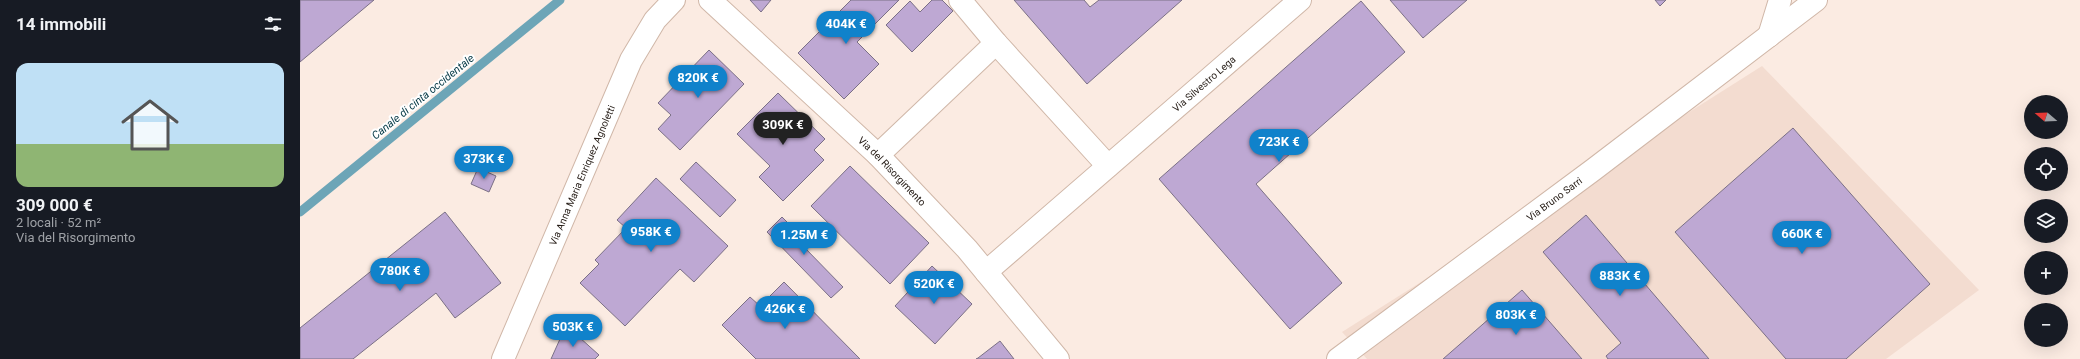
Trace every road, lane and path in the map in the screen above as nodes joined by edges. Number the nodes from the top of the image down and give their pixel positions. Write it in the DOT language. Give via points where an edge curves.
graph roads {
  1 [pos="674,0"];
  2 [pos="710,0"];
  3 [pos="960,0"];
  4 [pos="1300,0"];
  5 [pos="1780,0"];
  6 [pos="1816,0"];
  7 [pos="1769,36"];
  8 [pos="996,43"];
  9 [pos="878,155"];
  10 [pos="1108,166"];
  11 [pos="986,272"];
  12 [pos="503,359"];
  13 [pos="1058,359"];
  14 [pos="1338,359"];
  1 -- 12 [label="street, Via Anna Maria Enriquez Agnoletti" via="655,20 631,60"];
  2 -- 9 [label="street, Via del Risorgimento"];
  3 -- 8 [label="street"];
  4 -- 10 [label="street, Via Silvestro Lega"];
  5 -- 7 [label="street"];
  6 -- 7 [label="street, Via Bruno Sarri"];
  7 -- 14 [label="street, Via Bruno Sarri"];
  8 -- 9 [label="street"];
  8 -- 10 [label="street"];
  9 -- 11 [label="street, Via del Risorgimento"];
  10 -- 11 [label="street, Via Silvestro Lega"];
  11 -- 13 [label="street, Via del Risorgimento"];
}
